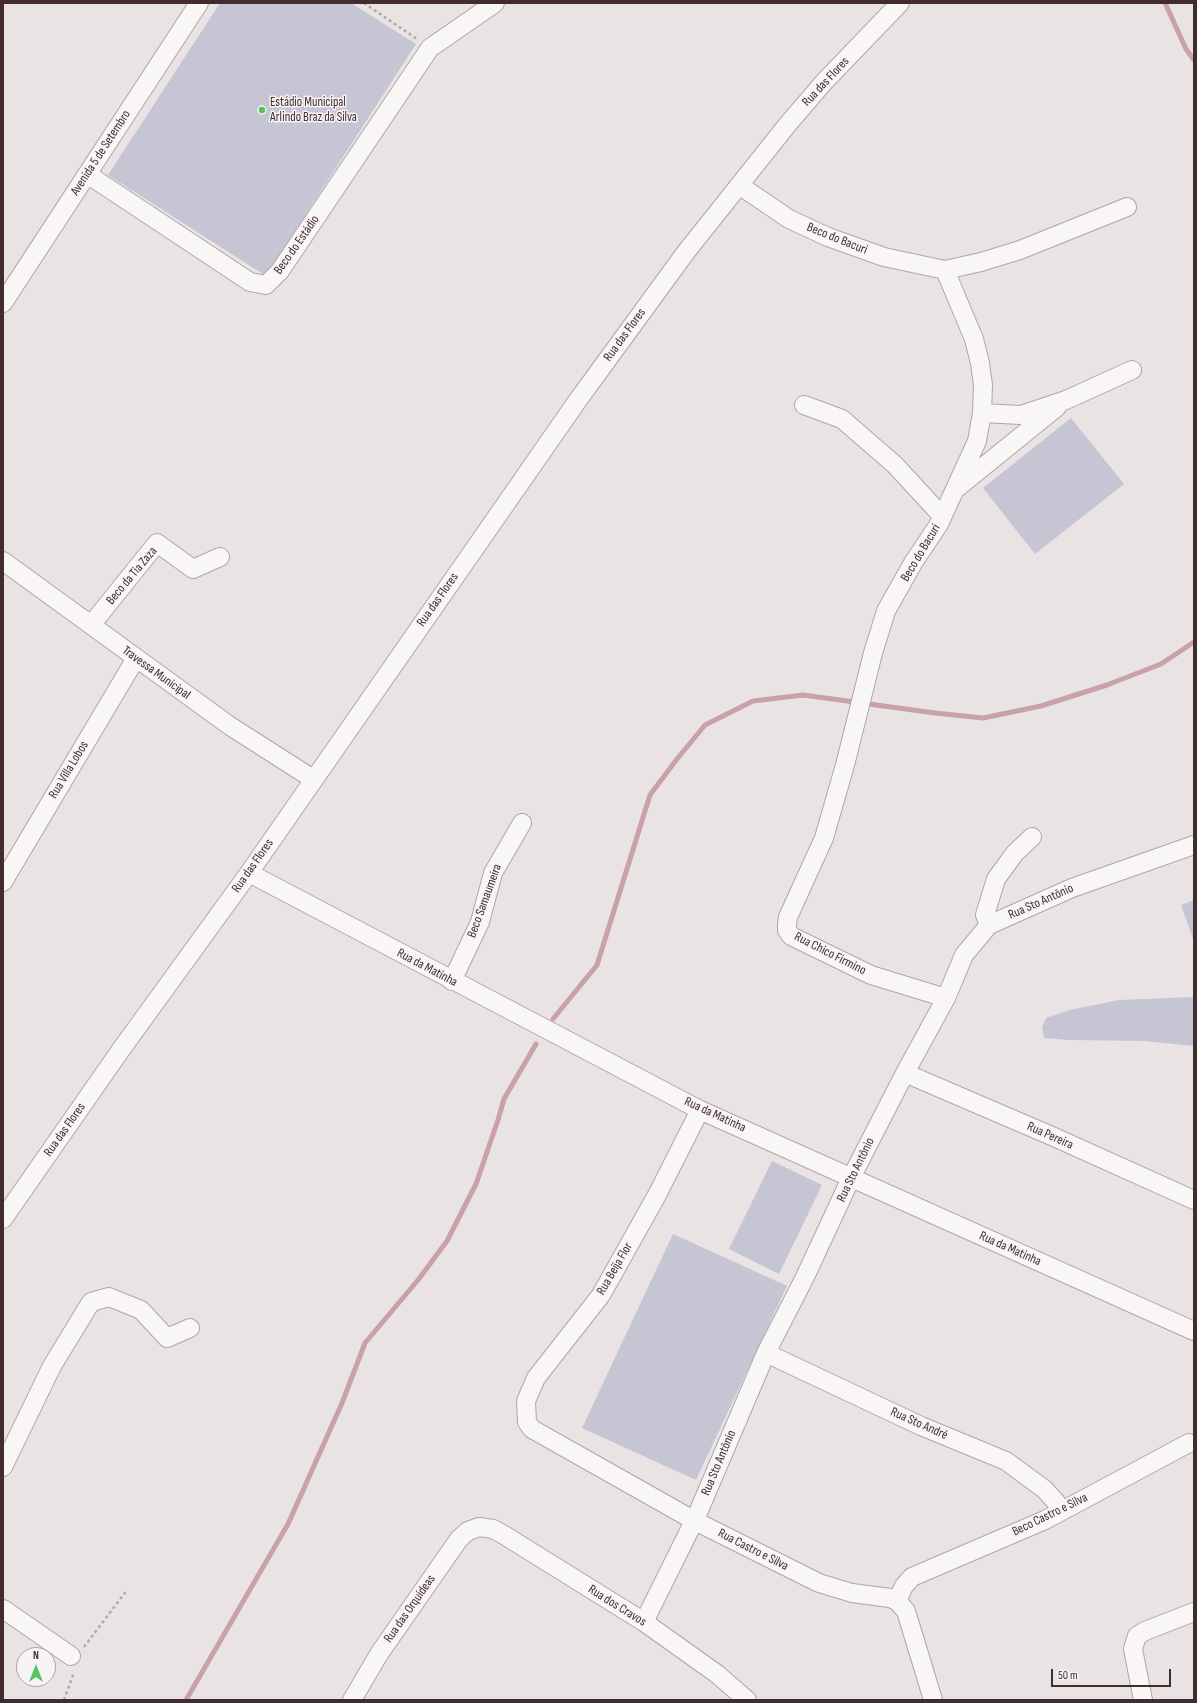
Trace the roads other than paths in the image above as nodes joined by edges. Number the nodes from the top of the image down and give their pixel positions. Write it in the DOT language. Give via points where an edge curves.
graph roads {
  1 [pos="199,3"];
  2 [pos="494,3"];
  3 [pos="900,3"];
  4 [pos="87,174"];
  5 [pos="739,185"];
  6 [pos="1127,207"];
  7 [pos="946,270"];
  8 [pos="3,303"];
  9 [pos="1132,370"];
  10 [pos="1066,400"];
  11 [pos="804,405"];
  12 [pos="982,414"];
  13 [pos="954,490"];
  14 [pos="942,516"];
  15 [pos="220,557"];
  16 [pos="3,561"];
  17 [pos="90,625"];
  18 [pos="136,658"];
  19 [pos="313,779"];
  20 [pos="522,822"];
  21 [pos="1032,837"];
  22 [pos="824,838"];
  23 [pos="1194,845"];
  24 [pos="249,873"];
  25 [pos="3,882"];
  26 [pos="989,925"];
  27 [pos="452,981"];
  28 [pos="946,998"];
  29 [pos="905,1073"];
  30 [pos="700,1110"];
  31 [pos="851,1178"];
  32 [pos="1194,1200"];
  33 [pos="3,1218"];
  34 [pos="190,1328"];
  35 [pos="1194,1331"];
  36 [pos="766,1353"];
  37 [pos="527,1422"];
  38 [pos="1189,1443"];
  39 [pos="3,1467"];
  40 [pos="1060,1511"];
  41 [pos="695,1521"];
  42 [pos="479,1527"];
  43 [pos="897,1601"];
  44 [pos="3,1609"];
  45 [pos="1194,1612"];
  46 [pos="644,1622"];
  47 [pos="77,1657"];
  48 [pos="352,1700"];
  49 [pos="747,1700"];
  50 [pos="933,1700"];
  51 [pos="1143,1700"];
  1 -- 4 [label="street, Avenida 5 de Setembro"];
  2 -- 4 [label="street, Beco do Estádio" via="430,48 280,271 266,285 250,282"];
  3 -- 5 [label="street, Rua das Flores" via="824,82"];
  4 -- 8 [label="street, Avenida 5 de Setembro"];
  5 -- 7 [label="street, Beco do Bacuri" via="788,219 828,237 884,257"];
  5 -- 19 [label="street, Rua das Flores" via="686,252 578,400"];
  6 -- 7 [label="street, Beco do Bacuri" via="1020,250"];
  7 -- 12 [label="street, Beco do Bacuri" via="974,339 980,363 983,385"];
  9 -- 10 [label="street"];
  10 -- 12 [label="street" via="1021,415"];
  10 -- 13 [label="street"];
  11 -- 14 [label="street" via="842,419 895,465"];
  12 -- 13 [label="street, Beco do Bacuri" via="977,441"];
  13 -- 14 [label="street, Beco do Bacuri"];
  14 -- 22 [label="street, Beco do Bacuri" via="886,612"];
  15 -- 17 [label="street, Beco da Tia Zaza" via="193,569 157,543"];
  16 -- 17 [label="street, Travessa Municipal"];
  17 -- 18 [label="street, Travessa Municipal"];
  18 -- 19 [label="street, Travessa Municipal" via="230,726"];
  18 -- 25 [label="street, Rua Villa Lobos"];
  19 -- 24 [label="street, Rua das Flores"];
  20 -- 27 [label="street, Beco Samaumeira" via="493,873 480,922"];
  21 -- 26 [label="street" via="1014,853 996,879 985,915"];
  22 -- 28 [label="street, Rua Chico Firmino" via="788,917 787,930 791,936 871,975"];
  23 -- 26 [label="street, Rua Sto Antônio" via="1072,888"];
  24 -- 27 [label="street, Rua da Matinha"];
  24 -- 33 [label="street, Rua das Flores"];
  26 -- 28 [label="street, Rua Sto Antônio" via="964,955"];
  27 -- 30 [label="street, Rua da Matinha"];
  28 -- 29 [label="street, Rua Sto Antônio"];
  29 -- 31 [label="street, Rua Sto Antônio"];
  29 -- 32 [label="street, Rua Pereira"];
  30 -- 31 [label="street, Rua da Matinha"];
  30 -- 37 [label="street, Rua Beija Flor" via="601,1295 536,1378 526,1401"];
  31 -- 35 [label="street, Rua da Matinha"];
  31 -- 36 [label="street, Rua Sto Antônio"];
  34 -- 39 [label="street" via="167,1338 141,1310 109,1297 91,1302 52,1366"];
  36 -- 40 [label="street, Rua Sto André" via="921,1426 1006,1461 1044,1489 1056,1502"];
  36 -- 41 [label="street, Rua Sto Antônio"];
  37 -- 41 [label="street, Rua Castro e Silva" via="532,1429"];
  38 -- 40 [label="street, Beco Castro e Silva"];
  40 -- 43 [label="street, Beco Castro e Silva" via="1045,1520 912,1576"];
  41 -- 43 [label="street, Rua Castro e Silva" via="819,1583 852,1593"];
  41 -- 46 [label="street, Rua Sto Antônio"];
  42 -- 46 [label="street, Rua dos Cravos" via="493,1529 504,1535"];
  42 -- 48 [label="street, Rua das Orquídeas" via="468,1531 459,1539 379,1654"];
  43 -- 50 [label="street" via="906,1611"];
  44 -- 47 [label="street"];
  45 -- 51 [label="street" via="1145,1630 1137,1636 1133,1649"];
  46 -- 49 [label="street, Rua dos Cravos" via="717,1674"];
}
